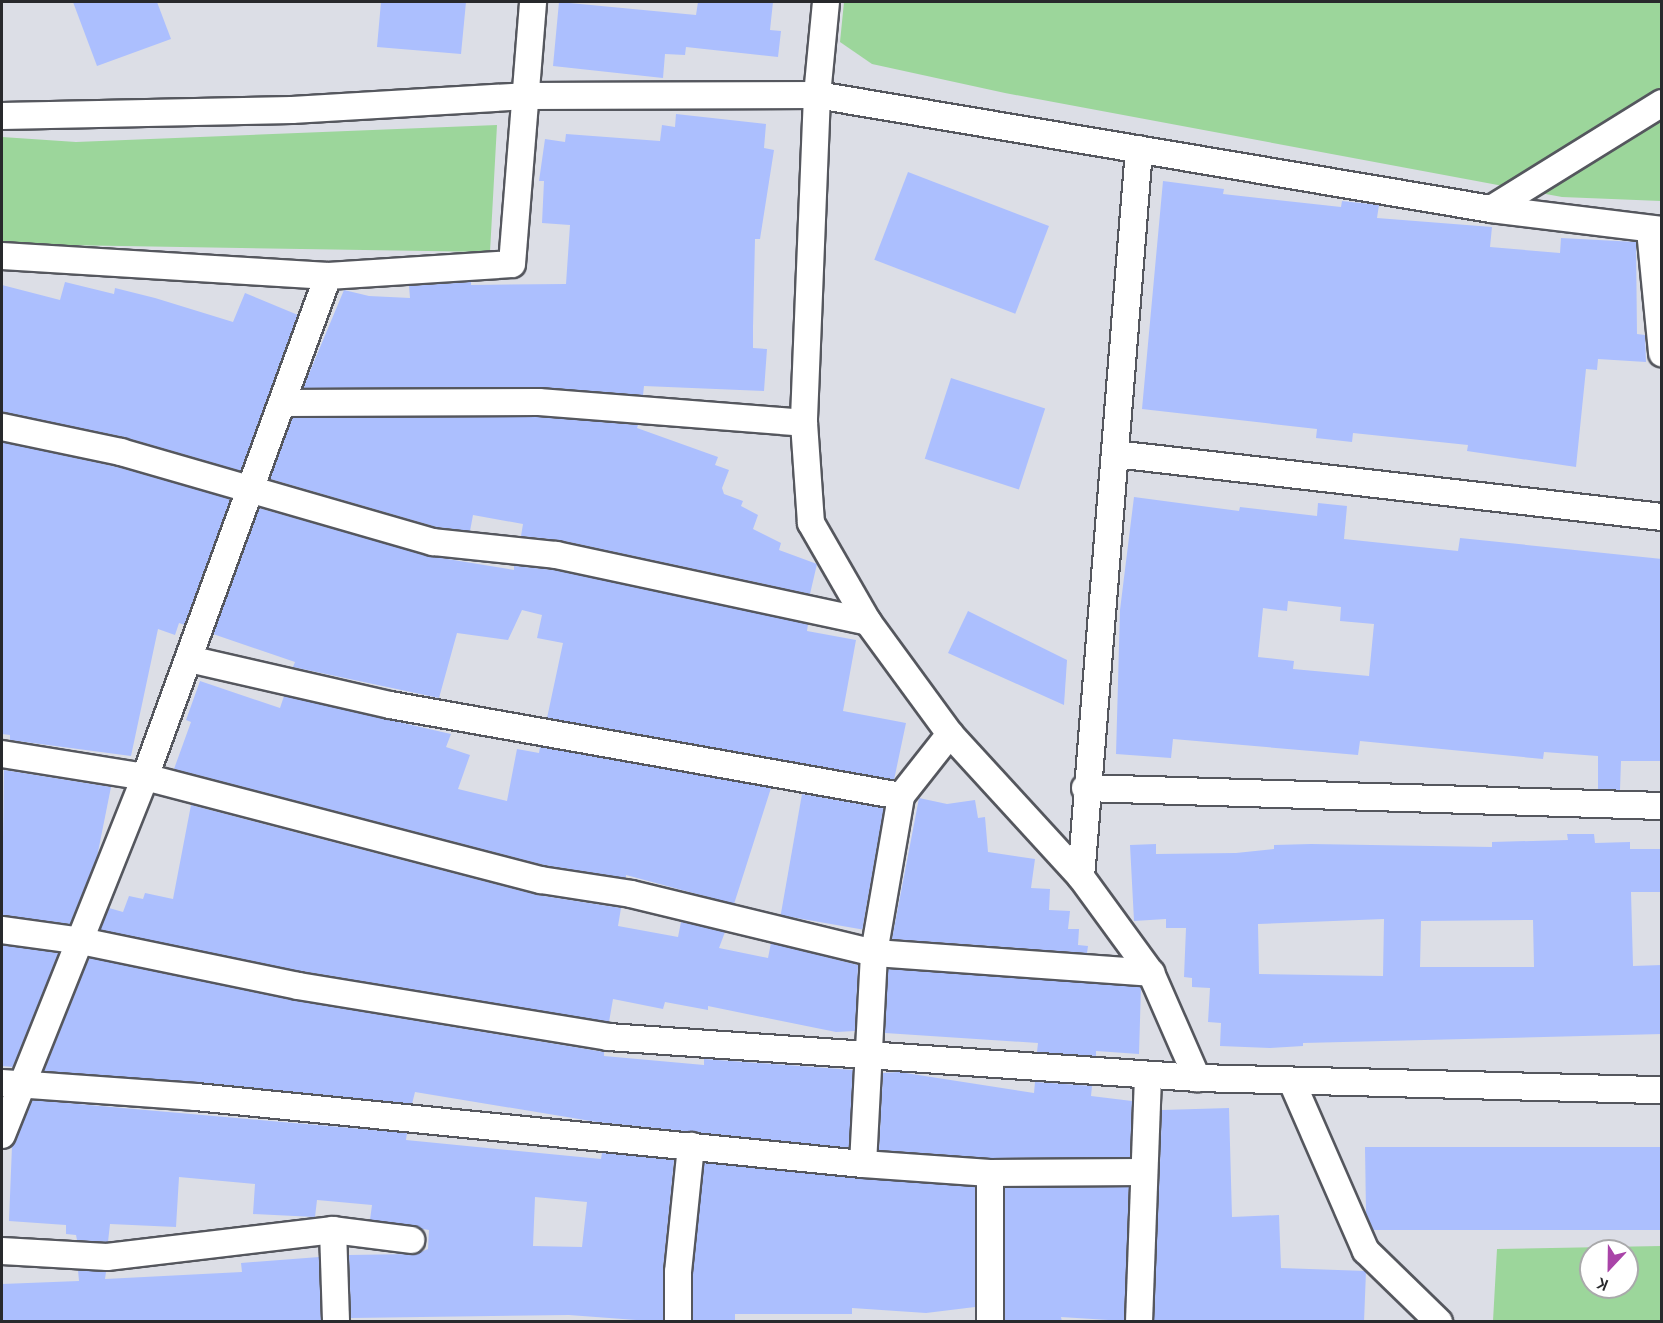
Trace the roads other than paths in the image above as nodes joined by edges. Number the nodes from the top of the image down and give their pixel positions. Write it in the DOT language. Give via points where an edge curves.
graph roads {
  1 [pos="533,2"];
  2 [pos="826,2"];
  3 [pos="526,96"];
  4 [pos="817,96"];
  5 [pos="1662,103"];
  6 [pos="2,116"];
  7 [pos="1139,149"];
  8 [pos="1491,209"];
  9 [pos="1656,230"];
  10 [pos="2,256"];
  11 [pos="328,276"];
  12 [pos="1662,353"];
  13 [pos="283,403"];
  14 [pos="804,423"];
  15 [pos="2,427"];
  16 [pos="1115,453"];
  17 [pos="251,488"];
  18 [pos="1662,517"];
  19 [pos="868,622"];
  20 [pos="189,659"];
  21 [pos="950,734"];
  22 [pos="2,754"];
  23 [pos="146,777"];
  24 [pos="1085,788"];
  25 [pos="901,796"];
  26 [pos="1662,806"];
  27 [pos="1081,877"];
  28 [pos="2,930"];
  29 [pos="81,941"];
  30 [pos="874,953"];
  31 [pos="1151,973"];
  32 [pos="867,1053"];
  33 [pos="1148,1076"];
  34 [pos="1197,1078"];
  35 [pos="1292,1082"];
  36 [pos="10,1083"];
  37 [pos="1662,1090"];
  38 [pos="2,1135"];
  39 [pos="691,1146"];
  40 [pos="863,1164"];
  41 [pos="1142,1172"];
  42 [pos="990,1173"];
  43 [pos="333,1230"];
  44 [pos="411,1240"];
  45 [pos="2,1251"];
  46 [pos="336,1322"];
  47 [pos="678,1322"];
  48 [pos="990,1322"];
  49 [pos="1139,1322"];
  50 [pos="1440,1322"];
  1 -- 3 [label="street"];
  2 -- 4 [label="street"];
  3 -- 4 [label="street"];
  3 -- 6 [label="street" via="292,110"];
  3 -- 11 [label="street" via="512,264"];
  4 -- 7 [label="street"];
  4 -- 14 [label="street"];
  5 -- 8 [label="street"];
  7 -- 8 [label="street"];
  7 -- 16 [label="street"];
  8 -- 9 [label="street"];
  9 -- 12 [label="street"];
  10 -- 11 [label="street"];
  11 -- 13 [label="street"];
  13 -- 14 [label="street" via="539,402"];
  13 -- 17 [label="street"];
  14 -- 19 [label="street" via="811,523"];
  15 -- 17 [label="street" via="121,452"];
  16 -- 18 [label="street"];
  16 -- 24 [label="street"];
  17 -- 19 [label="street" via="433,542 556,555"];
  17 -- 20 [label="street"];
  19 -- 21 [label="street"];
  20 -- 23 [label="street"];
  20 -- 25 [label="street" via="390,705"];
  21 -- 25 [label="street"];
  21 -- 27 [label="street"];
  22 -- 23 [label="street"];
  23 -- 29 [label="street"];
  23 -- 30 [label="street" via="541,880 631,894"];
  24 -- 26 [label="street"];
  24 -- 27 [label="street"];
  25 -- 30 [label="street"];
  27 -- 31 [label="street"];
  28 -- 29 [label="street"];
  29 -- 32 [label="street" via="298,986 608,1037"];
  29 -- 36 [label="street"];
  30 -- 31 [label="street"];
  30 -- 32 [label="street"];
  31 -- 34 [label="street"];
  32 -- 33 [label="street"];
  32 -- 40 [label="street"];
  33 -- 34 [label="street"];
  33 -- 41 [label="street"];
  34 -- 35 [label="street"];
  35 -- 37 [label="street"];
  35 -- 50 [label="street" via="1366,1251"];
  36 -- 38 [label="street"];
  36 -- 39 [label="street" via="208,1098"];
  39 -- 40 [label="street"];
  39 -- 47 [label="street" via="678,1272"];
  40 -- 42 [label="street"];
  41 -- 42 [label="street"];
  41 -- 49 [label="street"];
  42 -- 48 [label="street"];
  43 -- 44 [label="street"];
  43 -- 45 [label="street" via="107,1257"];
  43 -- 46 [label="street"];
}
